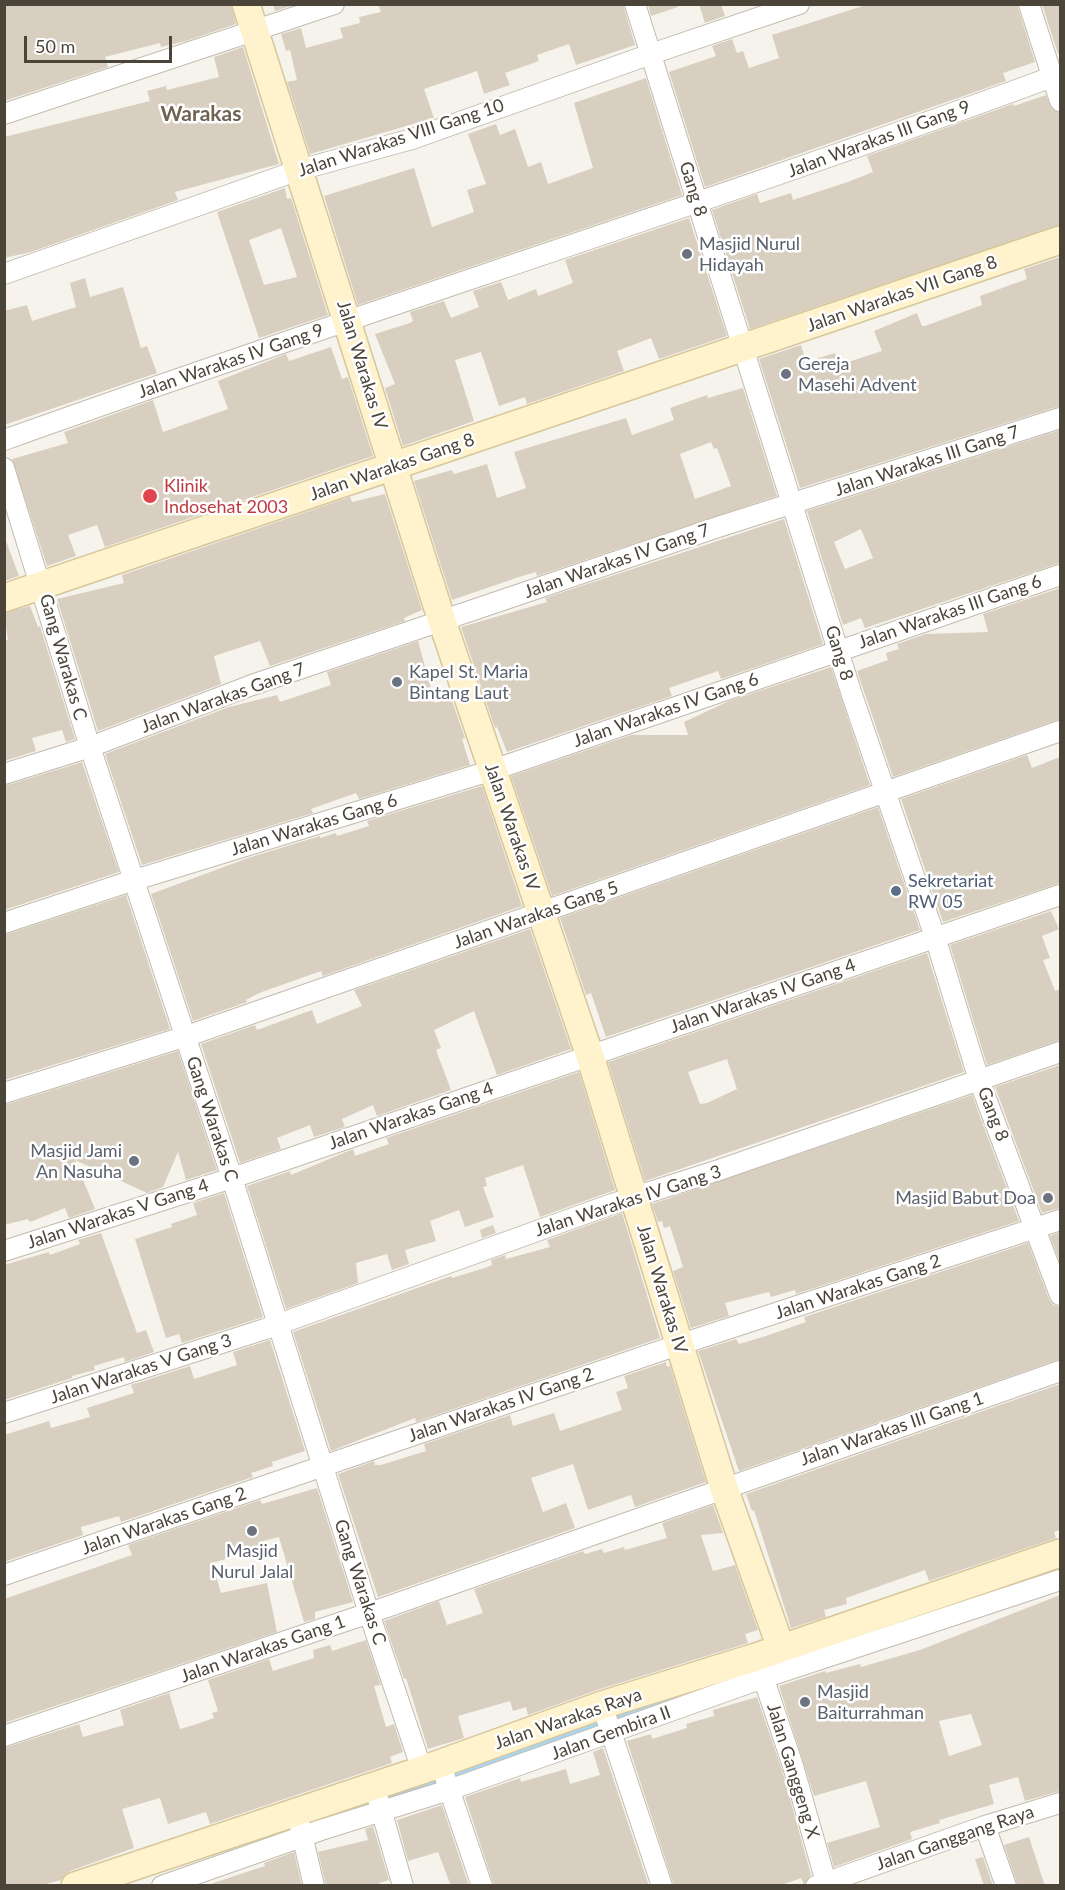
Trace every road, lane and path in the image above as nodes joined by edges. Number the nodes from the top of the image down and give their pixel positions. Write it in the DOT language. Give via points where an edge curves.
graph roads {
  1 [pos="246,4"];
  2 [pos="334,4"];
  3 [pos="635,4"];
  4 [pos="799,4"];
  5 [pos="1029,4"];
  6 [pos="255,31"];
  7 [pos="651,54"];
  8 [pos="1056,75"];
  9 [pos="1060,101"];
  10 [pos="4,114"];
  11 [pos="299,170"];
  12 [pos="697,204"];
  13 [pos="1060,240"];
  14 [pos="4,274"];
  15 [pos="348,320"];
  16 [pos="744,348"];
  17 [pos="1060,418"];
  18 [pos="4,440"];
  19 [pos="393,467"];
  20 [pos="4,468"];
  21 [pos="794,505"];
  22 [pos="1060,574"];
  23 [pos="42,585"];
  24 [pos="4,598"];
  25 [pos="442,621"];
  26 [pos="839,650"];
  27 [pos="1060,731"];
  28 [pos="90,747"];
  29 [pos="493,770"];
  30 [pos="4,774"];
  31 [pos="886,791"];
  32 [pos="135,880"];
  33 [pos="1060,895"];
  34 [pos="542,913"];
  35 [pos="4,923"];
  36 [pos="935,937"];
  37 [pos="185,1037"];
  38 [pos="1060,1052"];
  39 [pos="590,1056"];
  40 [pos="980,1080"];
  41 [pos="4,1093"];
  42 [pos="231,1178"];
  43 [pos="634,1197"];
  44 [pos="1060,1220"];
  45 [pos="1037,1228"];
  46 [pos="4,1251"];
  47 [pos="1060,1295"];
  48 [pos="277,1324"];
  49 [pos="678,1345"];
  50 [pos="1060,1371"];
  51 [pos="4,1413"];
  52 [pos="323,1466"];
  53 [pos="724,1488"];
  54 [pos="1060,1553"];
  55 [pos="4,1575"];
  56 [pos="1060,1580"];
  57 [pos="940,1607"];
  58 [pos="369,1613"];
  59 [pos="764,1664"];
  60 [pos="607,1719"];
  61 [pos="4,1736"];
  62 [pos="441,1776"];
  63 [pos="378,1799"];
  64 [pos="1060,1803"];
  65 [pos="299,1825"];
  66 [pos="985,1826"];
  67 [pos="823,1884"];
  68 [pos="75,1886"];
  69 [pos="162,1886"];
  70 [pos="314,1886"];
  71 [pos="403,1886"];
  72 [pos="482,1886"];
  73 [pos="662,1886"];
  74 [pos="1006,1886"];
  1 -- 6 [label="street, Jalan Warakas IV"];
  2 -- 6 [label="street"];
  3 -- 7 [label="street, Gang 8"];
  4 -- 7 [label="street, Jalan Warakas VIII Gang 10"];
  5 -- 8 [label="street"];
  6 -- 10 [label="street"];
  6 -- 11 [label="street, Jalan Warakas IV"];
  7 -- 11 [label="street, Jalan Warakas VIII Gang 10" via="412,139"];
  7 -- 12 [label="street, Gang 8"];
  8 -- 9 [label="street"];
  8 -- 12 [label="street, Jalan Warakas III Gang 9"];
  11 -- 14 [label="street, Jalan Warakas VIII Gang 10"];
  11 -- 15 [label="street, Jalan Warakas IV"];
  12 -- 15 [label="street, Jalan Warakas IV Gang 9"];
  12 -- 16 [label="street, Gang 8"];
  13 -- 16 [label="street, Jalan Warakas VII Gang 8"];
  15 -- 18 [label="street, Jalan Warakas IV Gang 9"];
  15 -- 19 [label="street, Jalan Warakas IV"];
  16 -- 19 [label="street, Jalan Warakas Gang 8"];
  16 -- 21 [label="street, Gang 8"];
  17 -- 21 [label="street, Jalan Warakas III Gang 7"];
  19 -- 23 [label="street, Jalan Warakas Gang 8"];
  19 -- 25 [label="street, Jalan Warakas IV"];
  20 -- 23 [label="street, Gang Warakas C"];
  21 -- 25 [label="street, Jalan Warakas IV Gang 7"];
  21 -- 26 [label="street, Gang 8"];
  22 -- 26 [label="street, Jalan Warakas III Gang 6"];
  23 -- 24 [label="street, Jalan Warakas Gang 8"];
  23 -- 28 [label="street, Gang Warakas C"];
  25 -- 28 [label="street, Jalan Warakas Gang 7" via="252,685"];
  25 -- 29 [label="street, Jalan Warakas IV"];
  26 -- 29 [label="street, Jalan Warakas IV Gang 6"];
  26 -- 31 [label="street, Gang 8"];
  27 -- 31 [label="street, Jalan Warakas Gang 5"];
  28 -- 30 [label="street, Jalan Warakas Gang 7"];
  28 -- 32 [label="street, Gang Warakas C"];
  29 -- 32 [label="street, Jalan Warakas Gang 6"];
  29 -- 34 [label="street, Jalan Warakas IV"];
  31 -- 34 [label="street, Jalan Warakas Gang 5"];
  31 -- 36 [label="street, Gang 8"];
  32 -- 35 [label="street, Jalan Warakas Gang 6"];
  32 -- 37 [label="street, Gang Warakas C"];
  33 -- 36 [label="street, Jalan Warakas IV Gang 4"];
  34 -- 37 [label="street, Jalan Warakas Gang 5"];
  34 -- 39 [label="street, Jalan Warakas IV"];
  36 -- 39 [label="street, Jalan Warakas IV Gang 4"];
  36 -- 40 [label="street, Gang 8"];
  37 -- 41 [label="street, Jalan Warakas Gang 5"];
  37 -- 42 [label="street, Gang Warakas C"];
  38 -- 40 [label="street, Jalan Warakas IV Gang 3"];
  39 -- 42 [label="street, Jalan Warakas Gang 4"];
  39 -- 43 [label="street, Jalan Warakas IV"];
  40 -- 43 [label="street, Jalan Warakas IV Gang 3"];
  40 -- 45 [label="street, Gang 8"];
  42 -- 46 [label="street, Jalan Warakas V Gang 4"];
  42 -- 48 [label="street, Gang Warakas C"];
  43 -- 48 [label="street, Jalan Warakas IV Gang 3"];
  43 -- 49 [label="street, Jalan Warakas IV"];
  44 -- 45 [label="street, Jalan Warakas Gang 2"];
  45 -- 47 [label="street, Gang 8"];
  45 -- 49 [label="street, Jalan Warakas Gang 2"];
  48 -- 51 [label="street, Jalan Warakas V Gang 3"];
  48 -- 52 [label="street, Gang Warakas C"];
  49 -- 52 [label="street, Jalan Warakas IV Gang 2"];
  49 -- 53 [label="street, Jalan Warakas IV"];
  50 -- 53 [label="street, Jalan Warakas III Gang 1"];
  52 -- 55 [label="street, Jalan Warakas Gang 2"];
  52 -- 58 [label="street, Gang Warakas C"];
  53 -- 58 [label="street, Jalan Warakas Gang 1"];
  53 -- 59 [label="street, Jalan Warakas IV"];
  54 -- 57 [label="street, Jalan Warakas Raya"];
  56 -- 57 [label="street"];
  57 -- 59 [label="street, Jalan Warakas Raya"];
  58 -- 61 [label="street, Jalan Warakas Gang 1"];
  58 -- 62 [label="street, Gang Warakas C"];
  59 -- 60 [label="street, Jalan Warakas Raya"];
  59 -- 67 [label="street, Jalan Ganggeng X"];
  60 -- 62 [label="street, Jalan Warakas Raya"];
  60 -- 73 [label="street"];
  62 -- 63 [label="street, Jalan Warakas Raya"];
  62 -- 72 [label="street, Gang Warakas C"];
  63 -- 65 [label="street, Jalan Warakas Raya"];
  63 -- 71 [label="street"];
  64 -- 66 [label="street, Jalan Ganggang Raya"];
  65 -- 68 [label="street, Jalan Warakas Raya"];
  65 -- 69 [label="street"];
  65 -- 70 [label="street"];
  66 -- 67 [label="street, Jalan Ganggang Raya"];
  66 -- 74 [label="street"];
}
